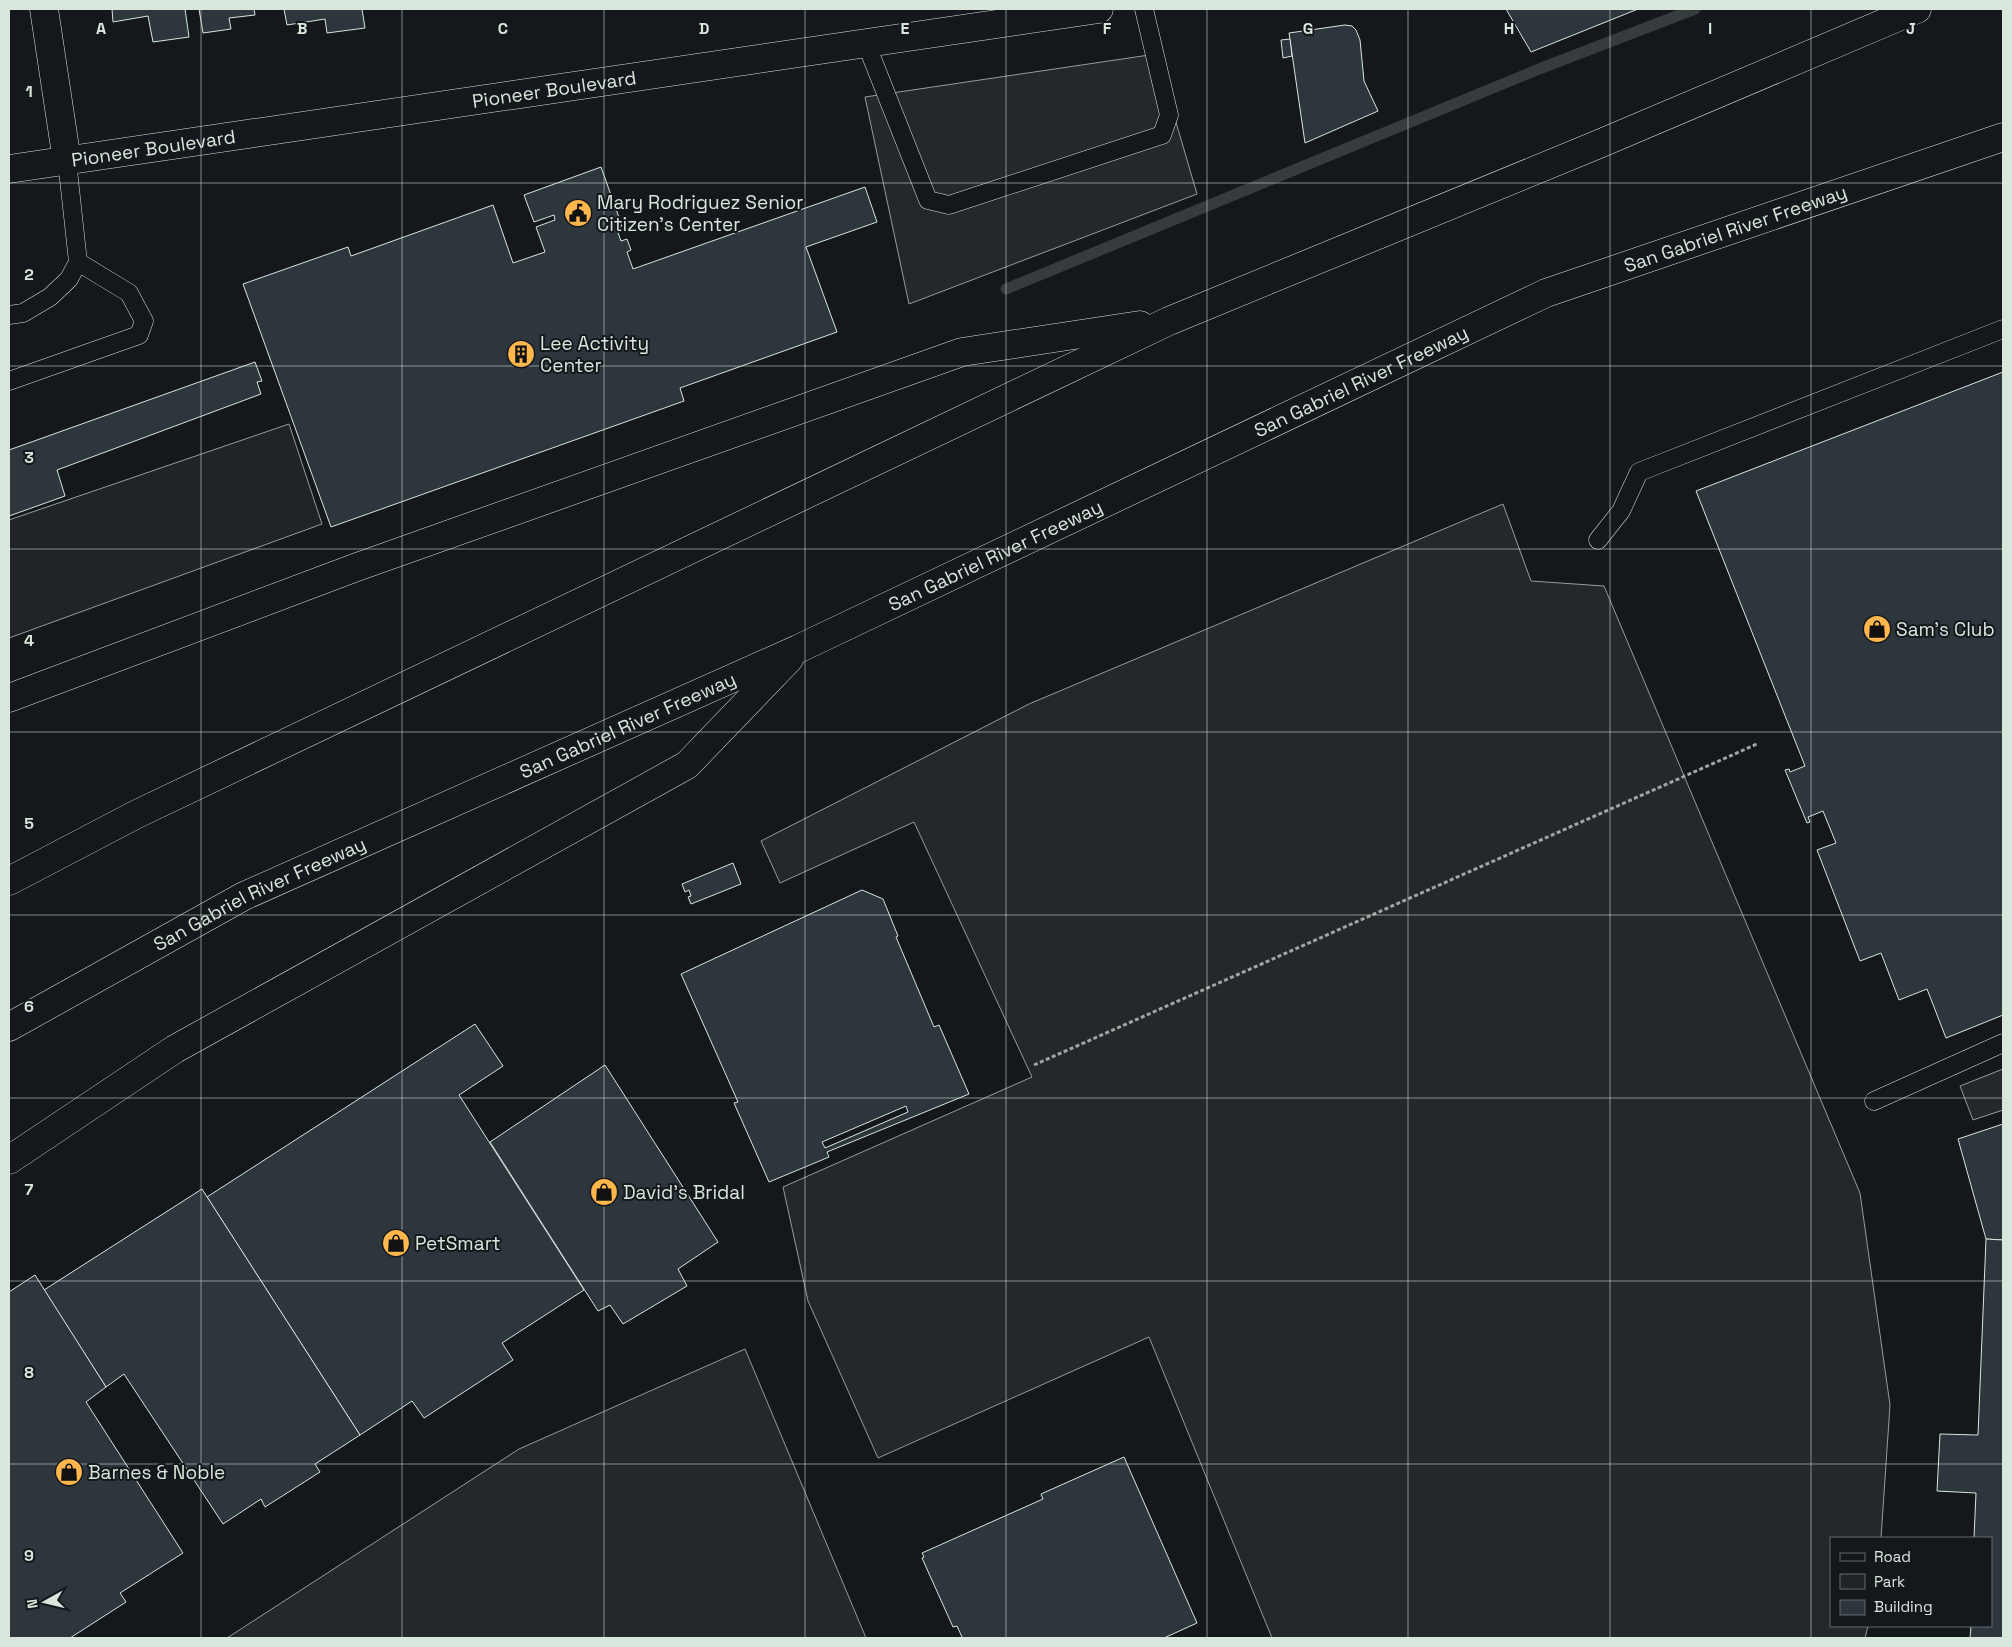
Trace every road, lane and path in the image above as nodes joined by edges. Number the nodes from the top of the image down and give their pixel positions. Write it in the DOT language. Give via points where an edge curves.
graph roads {
  1 [pos="44,9"];
  2 [pos="1099,9"];
  3 [pos="1144,9"];
  4 [pos="1917,9"];
  5 [pos="866,43"];
  6 [pos="2003,136"];
  7 [pos="67,161"];
  8 [pos="9,169"];
  9 [pos="78,262"];
  10 [pos="9,315"];
  11 [pos="1168,321"];
  12 [pos="2003,329"];
  13 [pos="9,381"];
  14 [pos="1598,540"];
  15 [pos="798,649"];
  16 [pos="9,698"];
  17 [pos="1757,744"];
  18 [pos="9,881"];
  19 [pos="9,1027"];
  20 [pos="2003,1042"];
  21 [pos="1034,1065"];
  22 [pos="1874,1101"];
  23 [pos="9,1160"];
  1 -- 7 [label="main road"];
  2 -- 5 [label="main road, Pioneer Boulevard"];
  3 -- 5 [label="lane" via="1169,115 1162,135 949,205 928,200"];
  4 -- 11 [label="main road"];
  5 -- 7 [label="main road, Pioneer Boulevard"];
  6 -- 15 [label="main road, San Gabriel River Freeway" via="1546,293"];
  7 -- 8 [label="main road, Pioneer Boulevard"];
  7 -- 9 [label="lane"];
  9 -- 10 [label="lane" via="69,279 50,298 23,313"];
  9 -- 13 [label="lane" via="129,293 144,321 139,336"];
  11 -- 16 [label="main road" via="962,352 357,567"];
  11 -- 18 [label="main road" via="138,814"];
  12 -- 14 [label="lane" via="1639,472 1621,511"];
  15 -- 19 [label="main road, San Gabriel River Freeway" via="244,896"];
  15 -- 23 [label="main road" via="687,765 175,1049"];
  17 -- 21 [label="path"];
  20 -- 22 [label="lane"];
}
